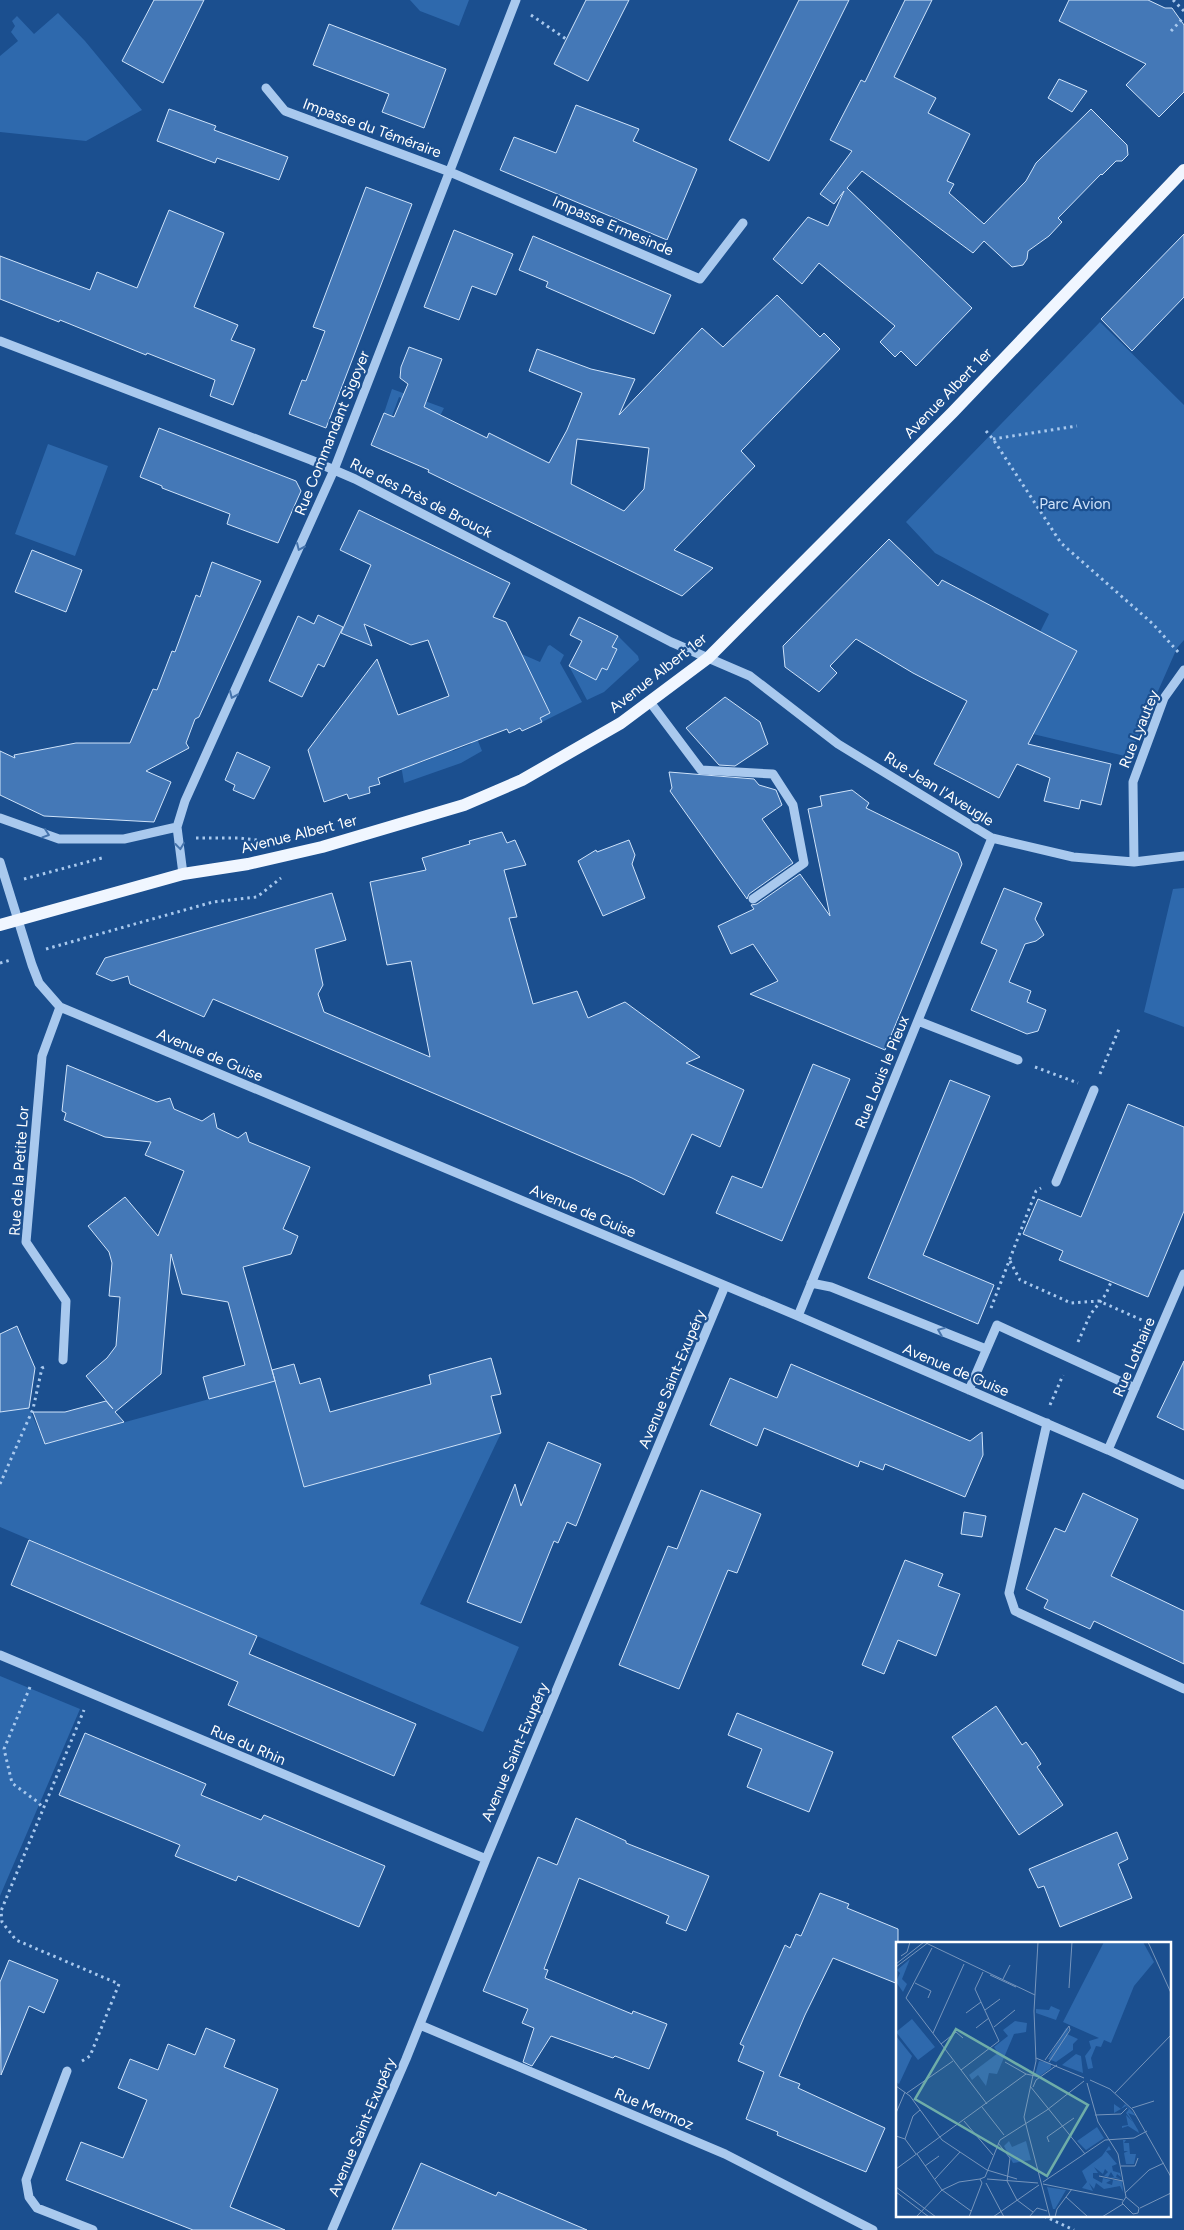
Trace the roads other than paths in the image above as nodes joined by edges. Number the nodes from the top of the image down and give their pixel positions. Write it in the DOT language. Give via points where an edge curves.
graph roads {
  1 [pos="516,0"];
  2 [pos="266,88"];
  3 [pos="1184,170"];
  4 [pos="450,172"];
  5 [pos="744,223"];
  6 [pos="0,341"];
  7 [pos="334,470"];
  8 [pos="708,658"];
  9 [pos="1184,670"];
  10 [pos="650,702"];
  11 [pos="0,818"];
  12 [pos="177,826"];
  13 [pos="992,838"];
  14 [pos="1184,856"];
  15 [pos="0,862"];
  16 [pos="1134,862"];
  17 [pos="183,874"];
  18 [pos="753,899"];
  19 [pos="17,920"];
  20 [pos="0,925"];
  21 [pos="60,1007"];
  22 [pos="918,1021"];
  23 [pos="1018,1060"];
  24 [pos="1094,1090"];
  25 [pos="1056,1182"];
  26 [pos="1184,1274"];
  27 [pos="811,1283"];
  28 [pos="725,1286"];
  29 [pos="798,1316"];
  30 [pos="986,1349"];
  31 [pos="63,1360"];
  32 [pos="1135,1388"];
  33 [pos="969,1390"];
  34 [pos="1047,1423"];
  35 [pos="1108,1450"];
  36 [pos="1184,1485"];
  37 [pos="0,1655"];
  38 [pos="1184,1689"];
  39 [pos="486,1859"];
  40 [pos="420,2025"];
  41 [pos="67,2071"];
  42 [pos="93,2230"];
  43 [pos="332,2230"];
  44 [pos="873,2230"];
  1 -- 4 [label="street, Rue Commandant Sigoyer"];
  2 -- 4 [label="street, Impasse du Téméraire" via="285,111"];
  3 -- 8 [label="main road, Avenue Albert 1er" via="953,412"];
  4 -- 5 [label="street, Impasse Ermesinde" via="700,279"];
  4 -- 7 [label="street, Rue Commandant Sigoyer"];
  6 -- 7 [label="street, Rue des Près de Brouck"];
  7 -- 8 [label="street, Rue des Près de Brouck"];
  7 -- 12 [label="street, Rue Commandant Sigoyer, one-way"];
  8 -- 10 [label="main road, Avenue Albert 1er"];
  8 -- 13 [label="street, Rue Jean l'Aveugle" via="750,676 838,744"];
  9 -- 16 [label="street, Rue Lyautey" via="1164,698 1133,782"];
  10 -- 17 [label="main road, Avenue Albert 1er" via="621,723 513,785 464,805 304,851"];
  10 -- 18 [label="street" via="701,770 774,774 792,805 804,863"];
  11 -- 12 [label="street, one-way" via="59,839 124,840"];
  12 -- 17 [label="street, Rue Commandant Sigoyer, one-way"];
  13 -- 16 [label="street, Rue Jean l'Aveugle" via="1073,858"];
  13 -- 22 [label="street, Rue Louis le Pieux"];
  14 -- 16 [label="street, Rue Jean l'Aveugle"];
  15 -- 19 [label="street, Avenue de Guise"];
  17 -- 19 [label="main road, Avenue Albert 1er"];
  19 -- 20 [label="main road, Avenue Albert 1er"];
  19 -- 21 [label="street, Avenue de Guise" via="39,983"];
  21 -- 28 [label="street, Avenue de Guise"];
  21 -- 31 [label="street, Rue de la Petite Lor" via="42,1056 26,1242 66,1301"];
  22 -- 23 [label="street"];
  22 -- 27 [label="street, Rue Louis le Pieux"];
  24 -- 25 [label="street"];
  26 -- 32 [label="street, Rue Lothaire"];
  27 -- 29 [label="street, Rue Louis le Pieux"];
  30 -- 27 [label="street, one-way" via="831,1287"];
  28 -- 29 [label="street, Avenue de Guise"];
  28 -- 39 [label="street, Avenue Saint-Exupéry"];
  29 -- 33 [label="street, Avenue de Guise"];
  30 -- 32 [label="street" via="998,1325"];
  30 -- 33 [label="street"];
  32 -- 35 [label="street, Rue Lothaire"];
  33 -- 34 [label="street, Avenue de Guise"];
  34 -- 35 [label="street, Avenue de Guise"];
  34 -- 38 [label="street" via="1009,1593 1015,1611"];
  35 -- 36 [label="street, Avenue de Guise"];
  37 -- 39 [label="street, Rue du Rhin"];
  39 -- 40 [label="street, Avenue Saint-Exupéry"];
  40 -- 43 [label="street, Avenue Saint-Exupéry"];
  40 -- 44 [label="street, Rue Mermoz" via="725,2154"];
  41 -- 42 [label="street" via="26,2180 29,2197 38,2208"];
}
